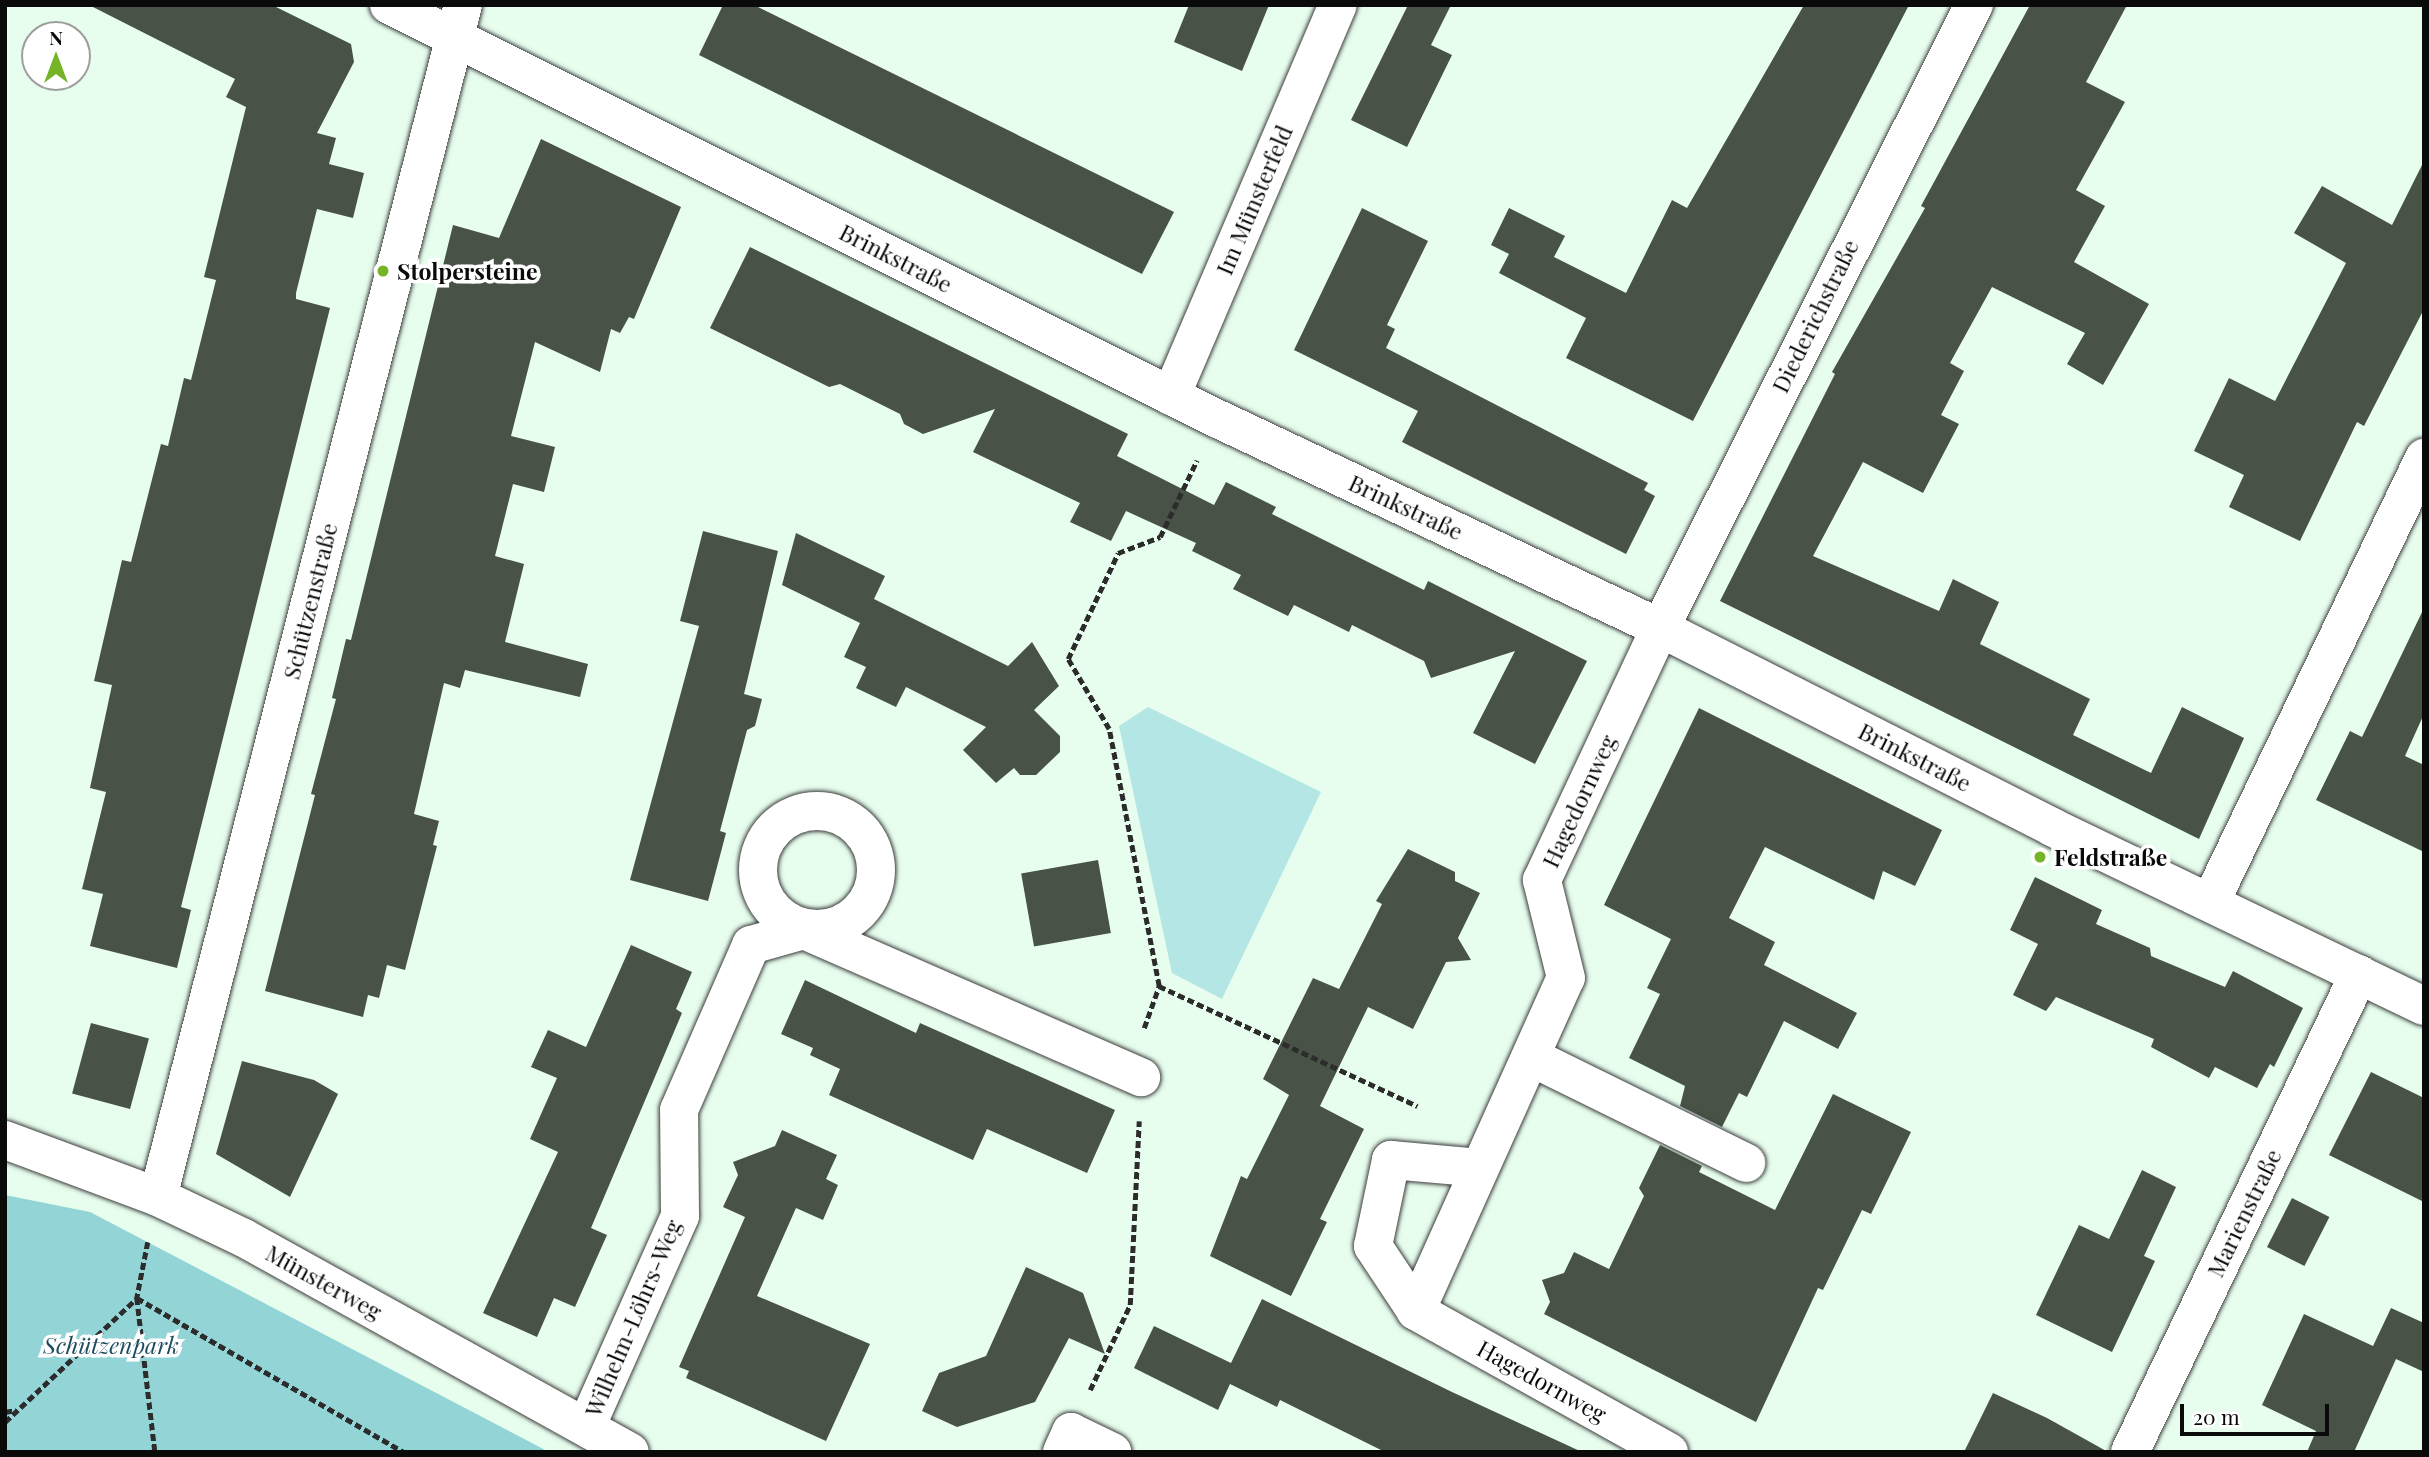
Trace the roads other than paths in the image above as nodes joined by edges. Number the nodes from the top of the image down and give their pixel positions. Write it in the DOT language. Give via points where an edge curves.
graph roads {
  1 [pos="389,5"];
  2 [pos="1338,5"];
  3 [pos="1974,5"];
  4 [pos="458,22"];
  5 [pos="1171,396"];
  6 [pos="2424,458"];
  7 [pos="1660,628"];
  8 [pos="2211,901"];
  9 [pos="2359,974"];
  10 [pos="2424,1006"];
  11 [pos="1531,1058"];
  12 [pos="1141,1077"];
  13 [pos="5,1140"];
  14 [pos="1746,1164"];
  15 [pos="1480,1168"];
  16 [pos="158,1197"];
  17 [pos="1416,1311"];
  18 [pos="587,1425"];
  19 [pos="1066,1442"];
  20 [pos="630,1452"];
  21 [pos="1112,1452"];
  22 [pos="1669,1452"];
  23 [pos="2130,1452"];
  1 -- 4 [label="street, Brinkstraße"];
  2 -- 5 [label="street, Im Münsterfeld"];
  3 -- 7 [label="street, Diederichstraße"];
  4 -- 5 [label="street, Brinkstraße"];
  4 -- 16 [label="street, Schützenstraße"];
  5 -- 7 [label="street, Brinkstraße"];
  6 -- 8 [label="street"];
  7 -- 8 [label="street, Brinkstraße" via="2052,827"];
  7 -- 11 [label="street, Hagedornweg" via="1542,880 1566,978"];
  8 -- 9 [label="street, Brinkstraße"];
  9 -- 10 [label="street, Brinkstraße"];
  9 -- 23 [label="street, Marienstraße"];
  11 -- 14 [label="street"];
  11 -- 15 [label="street, Hagedornweg"];
  12 -- 18 [label="street, Wilhelm-Löhrs-Weg" via="804,930 751,945 679,1111 680,1216"];
  13 -- 16 [label="street, Münsterweg"];
  15 -- 17 [label="street, Hagedornweg"];
  15 -- 17 [label="street, Hagedornweg" via="1391,1160 1373,1245"];
  16 -- 18 [label="street, Münsterweg" via="244,1238"];
  17 -- 22 [label="street, Hagedornweg"];
  18 -- 20 [label="street, Münsterweg"];
  19 -- 21 [label="street"];
}
